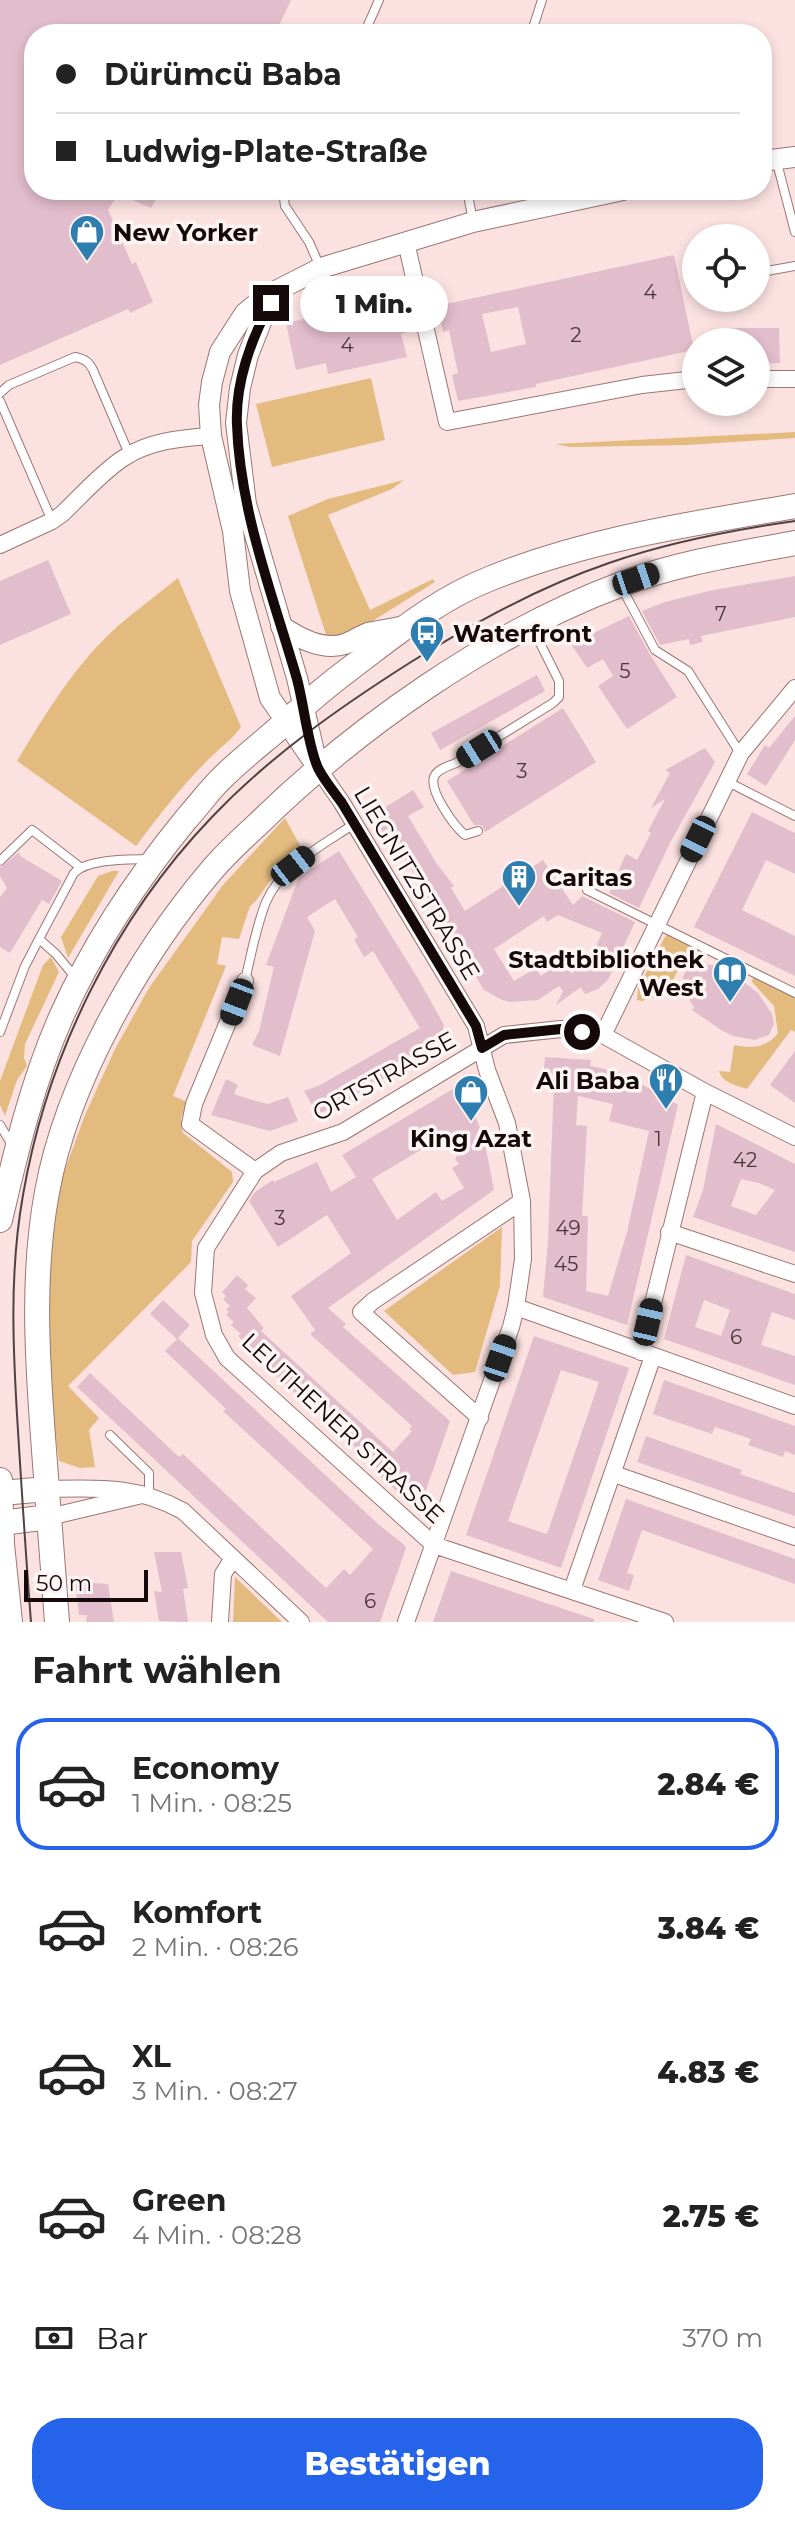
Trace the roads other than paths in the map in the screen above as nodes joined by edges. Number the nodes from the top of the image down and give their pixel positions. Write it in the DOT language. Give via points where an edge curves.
graph roads {
  1 [pos="379,0"];
  2 [pos="542,0"];
  3 [pos="368,24"];
  4 [pos="534,24"];
  5 [pos="778,159"];
  6 [pos="284,200"];
  7 [pos="469,200"];
  8 [pos="576,200"];
  9 [pos="473,222"];
  10 [pos="795,232"];
  11 [pos="406,242"];
  12 [pos="795,266"];
  13 [pos="321,268"];
  14 [pos="770,270"];
  15 [pos="280,289"];
  16 [pos="770,379"];
  17 [pos="795,379"];
  18 [pos="682,381"];
  19 [pos="0,393"];
  20 [pos="0,401"];
  21 [pos="236,423"];
  22 [pos="211,436"];
  23 [pos="130,455"];
  24 [pos="795,506"];
  25 [pos="52,521"];
  26 [pos="795,543"];
  27 [pos="0,545"];
  28 [pos="620,584"];
  29 [pos="530,625"];
  30 [pos="281,626"];
  31 [pos="407,626"];
  32 [pos="795,688"];
  33 [pos="295,714"];
  34 [pos="741,753"];
  35 [pos="318,768"];
  36 [pos="726,781"];
  37 [pos="795,816"];
  38 [pos="354,824"];
  39 [pos="478,831"];
  40 [pos="155,859"];
  41 [pos="0,861"];
  42 [pos="80,867"];
  43 [pos="590,875"];
  44 [pos="657,923"];
  45 [pos="39,939"];
  46 [pos="245,981"];
  47 [pos="79,982"];
  48 [pos="795,993"];
  49 [pos="0,1032"];
  50 [pos="603,1035"];
  51 [pos="482,1048"];
  52 [pos="705,1092"];
  53 [pos="0,1125"];
  54 [pos="795,1137"];
  55 [pos="16,1152"];
  56 [pos="255,1171"];
  57 [pos="522,1201"];
  58 [pos="0,1220"];
  59 [pos="669,1232"];
  60 [pos="795,1274"];
  61 [pos="516,1307"];
  62 [pos="647,1354"];
  63 [pos="795,1406"];
  64 [pos="480,1418"];
  65 [pos="110,1435"];
  66 [pos="614,1474"];
  67 [pos="0,1480"];
  68 [pos="47,1489"];
  69 [pos="0,1493"];
  70 [pos="146,1495"];
  71 [pos="49,1517"];
  72 [pos="0,1523"];
  73 [pos="795,1537"];
  74 [pos="434,1545"];
  75 [pos="233,1558"];
  76 [pos="572,1590"];
  77 [pos="10,1622"];
  78 [pos="57,1622"];
  79 [pos="220,1622"];
  80 [pos="301,1622"];
  81 [pos="406,1622"];
  82 [pos="665,1622"];
  1 -- 3 [label="lane"];
  2 -- 4 [label="lane"];
  5 -- 10 [label="lane"];
  6 -- 13 [label="lane"];
  7 -- 9 [label="lane"];
  8 -- 9 [label="street"];
  9 -- 11 [label="street"];
  11 -- 13 [label="street"];
  11 -- 18 [label="street" via="447,422"];
  12 -- 14 [label="lane"];
  13 -- 15 [label="street"];
  15 -- 21 [label="street" via="248,355"];
  15 -- 22 [label="street" via="245,313 220,352 209,405"];
  16 -- 17 [label="street"];
  19 -- 23 [label="lane" via="75,357 83,358 90,363"];
  20 -- 25 [label="lane"];
  21 -- 22 [label="street"];
  21 -- 30 [label="street" via="246,504"];
  22 -- 23 [label="street" via="174,439"];
  22 -- 33 [label="street" via="233,531 240,591 270,698"];
  23 -- 25 [label="street"];
  24 -- 31 [label="main road" via="567,552 487,579"];
  25 -- 27 [label="street"];
  26 -- 28 [label="main road" via="685,564"];
  28 -- 29 [label="main road"];
  28 -- 34 [label="lane" via="655,650 688,671"];
  29 -- 35 [label="main road" via="437,680"];
  29 -- 39 [label="lane" via="559,681 556,707 434,776 438,798 458,829 465,835"];
  30 -- 31 [label="street" via="332,646"];
  30 -- 33 [label="street"];
  31 -- 33 [label="main road"];
  32 -- 34 [label="street"];
  33 -- 35 [label="street"];
  33 -- 40 [label="main road" via="221,779"];
  34 -- 36 [label="street"];
  35 -- 38 [label="street, LIEGNITZSTRASSE"];
  35 -- 68 [label="main road" via="212,869 161,936 100,1039 62,1129 38,1252"];
  36 -- 37 [label="lane"];
  36 -- 44 [label="street"];
  38 -- 46 [label="lane" via="293,866 266,900"];
  38 -- 51 [label="street, LIEGNITZSTRASSE" via="476,1026"];
  40 -- 42 [label="lane"];
  40 -- 47 [label="main road"];
  41 -- 42 [label="lane" via="32,830"];
  42 -- 45 [label="lane"];
  43 -- 44 [label="lane" via="587,890"];
  44 -- 48 [label="lane"];
  44 -- 50 [label="street"];
  45 -- 47 [label="lane"];
  45 -- 49 [label="lane"];
  46 -- 56 [label="street" via="190,1124"];
  47 -- 55 [label="main road" via="61,1018"];
  50 -- 51 [label="street, ORTSTRASSE" via="561,1029 504,1035"];
  50 -- 52 [label="street"];
  51 -- 56 [label="street, ORTSTRASSE" via="343,1132 281,1153"];
  51 -- 57 [label="street, LIEGNITZSTRASSE" via="507,1123"];
  52 -- 54 [label="street"];
  52 -- 59 [label="street"];
  53 -- 55 [label="lane"];
  55 -- 58 [label="main road"];
  56 -- 74 [label="street, LEUTHENER STRASSE" via="206,1248 203,1293 214,1335 227,1358"];
  57 -- 61 [label="street, LIEGNITZSTRASSE" via="523,1259"];
  57 -- 64 [label="street" via="361,1312"];
  59 -- 60 [label="street"];
  59 -- 62 [label="street"];
  61 -- 62 [label="street"];
  61 -- 64 [label="street, LIEGNITZSTRASSE"];
  62 -- 63 [label="street"];
  62 -- 66 [label="street"];
  64 -- 74 [label="street, LIEGNITZSTRASSE"];
  65 -- 70 [label="lane" via="149,1473"];
  66 -- 73 [label="street"];
  66 -- 76 [label="street"];
  67 -- 69 [label="main road"];
  68 -- 69 [label="main road"];
  68 -- 70 [label="street" via="113,1488"];
  68 -- 71 [label="main road"];
  69 -- 72 [label="main road"];
  70 -- 71 [label="street"];
  70 -- 75 [label="street" via="183,1511"];
  71 -- 72 [label="main road"];
  71 -- 78 [label="main road"];
  72 -- 77 [label="main road"];
  74 -- 76 [label="street"];
  74 -- 81 [label="street, LIEGNITZSTRASSE"];
  75 -- 79 [label="street" via="223,1574"];
  75 -- 80 [label="street"];
  76 -- 82 [label="street"];
}
